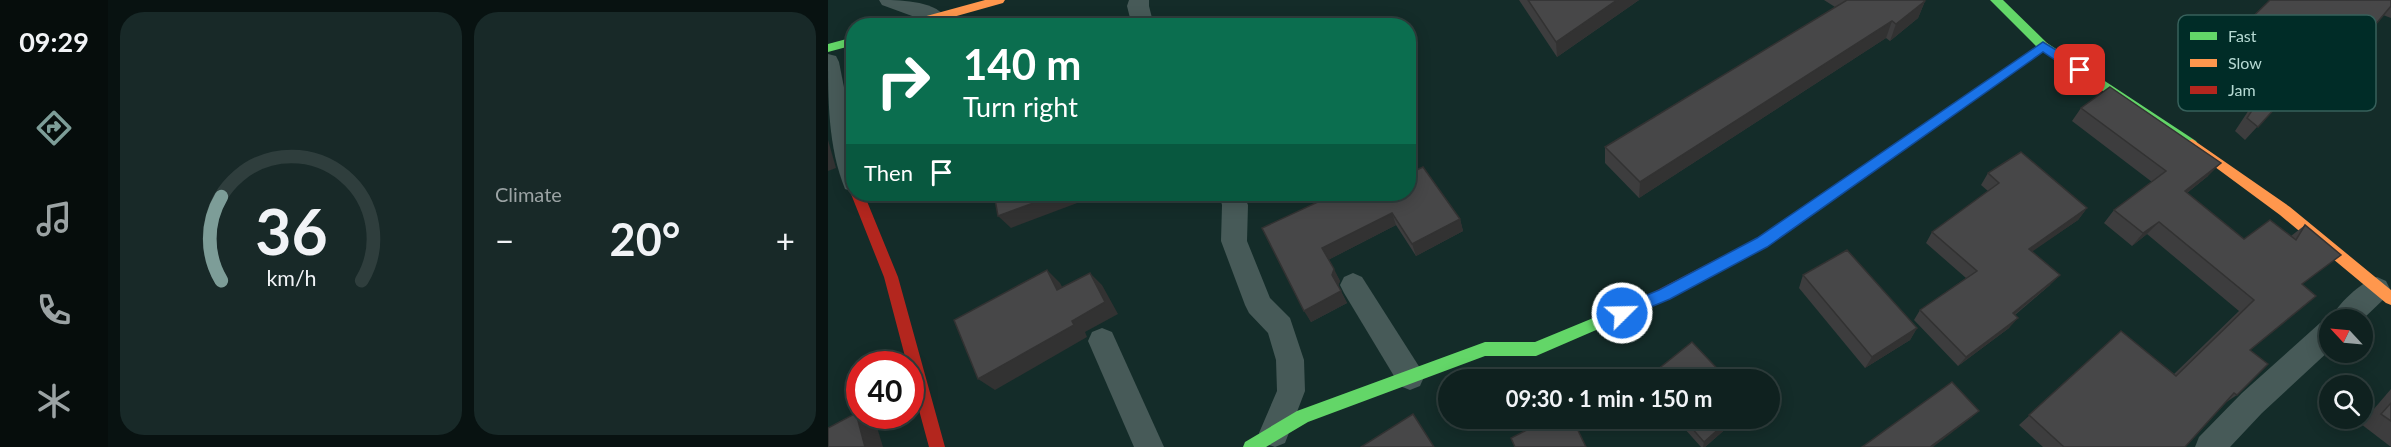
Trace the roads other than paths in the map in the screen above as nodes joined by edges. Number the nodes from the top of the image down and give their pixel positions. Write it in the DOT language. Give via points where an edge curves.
graph roads {
  1 [pos="889,0"];
  2 [pos="999,0"];
  3 [pos="1139,0"];
  4 [pos="1996,0"];
  5 [pos="934,17"];
  6 [pos="931,18"];
  7 [pos="1141,18"];
  8 [pos="846,43"];
  9 [pos="2043,46"];
  10 [pos="828,48"];
  11 [pos="828,62"];
  12 [pos="846,162"];
  13 [pos="861,201"];
  14 [pos="1234,201"];
  15 [pos="1353,285"];
  16 [pos="2384,294"];
  17 [pos="2361,309"];
  18 [pos="1102,341"];
  19 [pos="2319,342"];
  20 [pos="1410,377"];
  21 [pos="1262,440"];
  22 [pos="937,447"];
  23 [pos="1149,447"];
  24 [pos="2210,447"];
  1 -- 5 [label="street"];
  2 -- 5 [label="street"];
  3 -- 7 [label="street"];
  4 -- 9 [label="street"];
  5 -- 6 [label="street"];
  8 -- 10 [label="street"];
  9 -- 16 [label="street" via="2193,145 2284,211"];
  9 -- 20 [label="street" via="1762,242 1674,289 1536,349 1485,349"];
  11 -- 12 [label="street"];
  13 -- 22 [label="street" via="891,278"];
  14 -- 21 [label="street" via="1234,241 1259,305 1280,327 1290,360 1291,391"];
  15 -- 20 [label="street"];
  16 -- 17 [label="street"];
  18 -- 23 [label="street"];
  19 -- 24 [label="street"];
  20 -- 21 [label="street" via="1303,416"];
}
